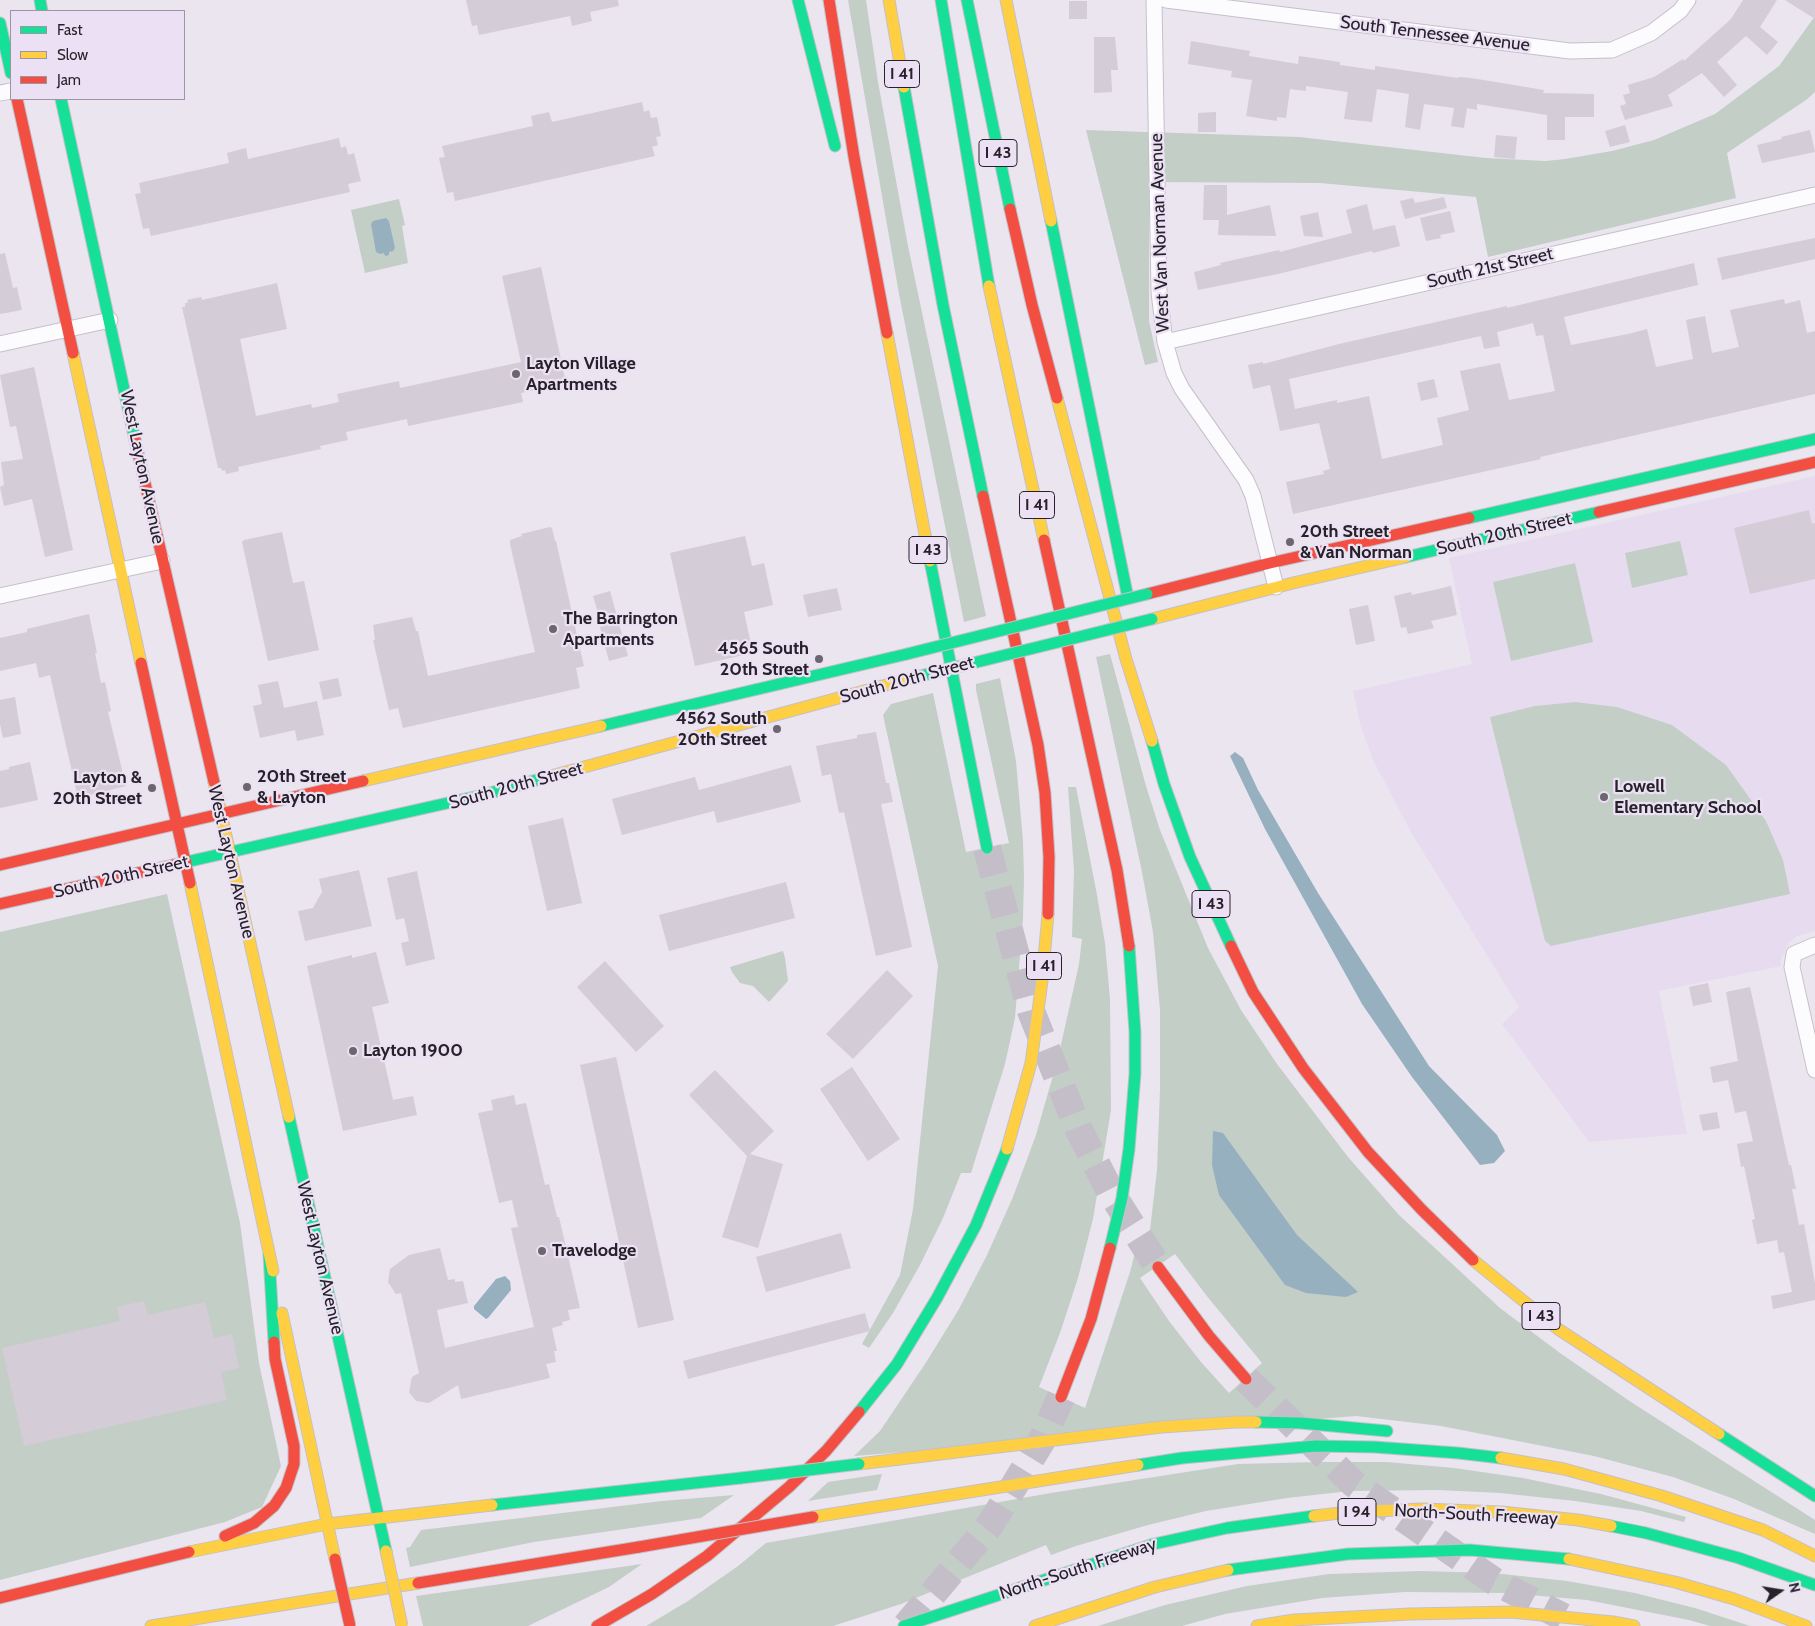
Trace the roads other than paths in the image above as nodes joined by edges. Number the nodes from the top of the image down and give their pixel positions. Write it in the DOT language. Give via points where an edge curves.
graph roads {
  1 [pos="798,0"];
  2 [pos="829,0"];
  3 [pos="889,0"];
  4 [pos="941,0"];
  5 [pos="966,0"];
  6 [pos="1006,0"];
  7 [pos="1154,0"];
  8 [pos="1166,0"];
  9 [pos="1688,0"];
  10 [pos="0,23"];
  11 [pos="10,68"];
  12 [pos="17,100"];
  13 [pos="62,100"];
  14 [pos="838,160"];
  15 [pos="1815,195"];
  16 [pos="860,242"];
  17 [pos="871,252"];
  18 [pos="110,320"];
  19 [pos="68,330"];
  20 [pos="1165,342"];
  21 [pos="0,344"];
  22 [pos="1815,438"];
  23 [pos="1815,462"];
  24 [pos="162,561"];
  25 [pos="1270,563"];
  26 [pos="121,570"];
  27 [pos="1276,587"];
  28 [pos="0,596"];
  29 [pos="1136,637"];
  30 [pos="1140,664"];
  31 [pos="784,697"];
  32 [pos="1143,711"];
  33 [pos="221,814"];
  34 [pos="176,824"];
  35 [pos="987,848"];
  36 [pos="229,853"];
  37 [pos="185,863"];
  38 [pos="0,864"];
  39 [pos="0,904"];
  40 [pos="1815,946"];
  41 [pos="1815,1070"];
  42 [pos="269,1255"];
  43 [pos="1158,1266"];
  44 [pos="1246,1379"];
  45 [pos="1061,1397"];
  46 [pos="1395,1432"];
  47 [pos="1441,1440"];
  48 [pos="1458,1453"];
  49 [pos="1815,1496"];
  50 [pos="378,1518"];
  51 [pos="327,1524"];
  52 [pos="179,1554"];
  53 [pos="1815,1556"];
  54 [pos="1815,1585"];
  55 [pos="0,1598"];
  56 [pos="1338,1618"];
  57 [pos="151,1626"];
  58 [pos="350,1626"];
  59 [pos="402,1626"];
  60 [pos="597,1626"];
  61 [pos="904,1626"];
  62 [pos="1035,1626"];
  63 [pos="1257,1626"];
  64 [pos="1300,1626"];
  65 [pos="1634,1626"];
  66 [pos="1806,1626"];
  1 -- 14 [label="main road"];
  2 -- 17 [label="main road, I 43"];
  3 -- 60 [label="main road, I 41" via="944,306 1038,745 1045,792 1048,921 1031,1063 1007,1149 976,1225 897,1364 845,1429 789,1487 707,1556 652,1594"];
  4 -- 45 [label="main road, I 41" via="986,270 1117,870 1130,954 1135,1074 1126,1169 1117,1225 1101,1285"];
  5 -- 32 [label="main road, I 43" via="1032,305 1126,659"];
  6 -- 29 [label="main road"];
  7 -- 20 [label="street, West Van Norman Avenue" via="1159,292"];
  8 -- 9 [label="street, South Tennessee Avenue" via="1570,51 1612,50 1652,33 1680,11"];
  10 -- 11 [label="main road"];
  12 -- 19 [label="main road"];
  13 -- 18 [label="main road, West Layton Avenue"];
  15 -- 20 [label="street, South 21st Street"];
  16 -- 17 [label="main road"];
  17 -- 35 [label="main road, I 43"];
  18 -- 19 [label="street"];
  18 -- 24 [label="main road, West Layton Avenue"];
  19 -- 21 [label="street"];
  19 -- 26 [label="main road"];
  20 -- 25 [label="street, West Van Norman Avenue" via="1182,389 1254,496"];
  22 -- 25 [label="main road, South 20th Street"];
  23 -- 27 [label="main road, South 20th Street"];
  24 -- 26 [label="street"];
  24 -- 33 [label="main road, West Layton Avenue"];
  25 -- 27 [label="street, West Van Norman Avenue"];
  25 -- 31 [label="main road, South 20th Street, bridge" via="907,654"];
  26 -- 28 [label="street"];
  26 -- 34 [label="main road"];
  27 -- 31 [label="main road, South 20th Street, bridge" via="912,678"];
  30 -- 32 [label="main road"];
  31 -- 33 [label="main road, South 20th Street" via="685,707"];
  31 -- 36 [label="main road, South 20th Street" via="483,795"];
  32 -- 49 [label="main road, I 43" via="1190,857 1253,992 1303,1068 1368,1152 1481,1268 1558,1329"];
  33 -- 34 [label="main road, South 20th Street"];
  33 -- 36 [label="main road, West Layton Avenue"];
  34 -- 37 [label="main road"];
  34 -- 38 [label="main road, South 20th Street"];
  36 -- 37 [label="main road, South 20th Street"];
  36 -- 50 [label="main road, West Layton Avenue"];
  37 -- 39 [label="main road, South 20th Street"];
  37 -- 42 [label="main road"];
  40 -- 41 [label="street" via="1794,954 1792,967"];
  42 -- 51 [label="main road"];
  42 -- 52 [label="main road" via="275,1358 294,1446 294,1464 286,1488 274,1506 254,1523"];
  43 -- 44 [label="main road" via="1209,1336"];
  46 -- 50 [label="main road, bridge" via="1300,1423 1162,1427"];
  47 -- 48 [label="main road"];
  48 -- 53 [label="main road" via="1564,1469 1662,1496 1763,1530"];
  48 -- 57 [label="main road, bridge" via="1316,1446 1182,1458"];
  50 -- 51 [label="main road"];
  50 -- 59 [label="main road, West Layton Avenue, bridge"];
  51 -- 52 [label="main road"];
  51 -- 58 [label="main road, bridge"];
  52 -- 55 [label="main road"];
  54 -- 61 [label="main road, North-South Freeway / I 94" via="1739,1558 1646,1533 1539,1515 1423,1509 1253,1523 1154,1544"];
  56 -- 63 [label="main road"];
  56 -- 64 [label="main road"];
  56 -- 65 [label="main road" via="1511,1612"];
  62 -- 66 [label="main road, North-South Freeway" via="1154,1587 1241,1567 1348,1554 1470,1550 1563,1558 1666,1580"];
}
